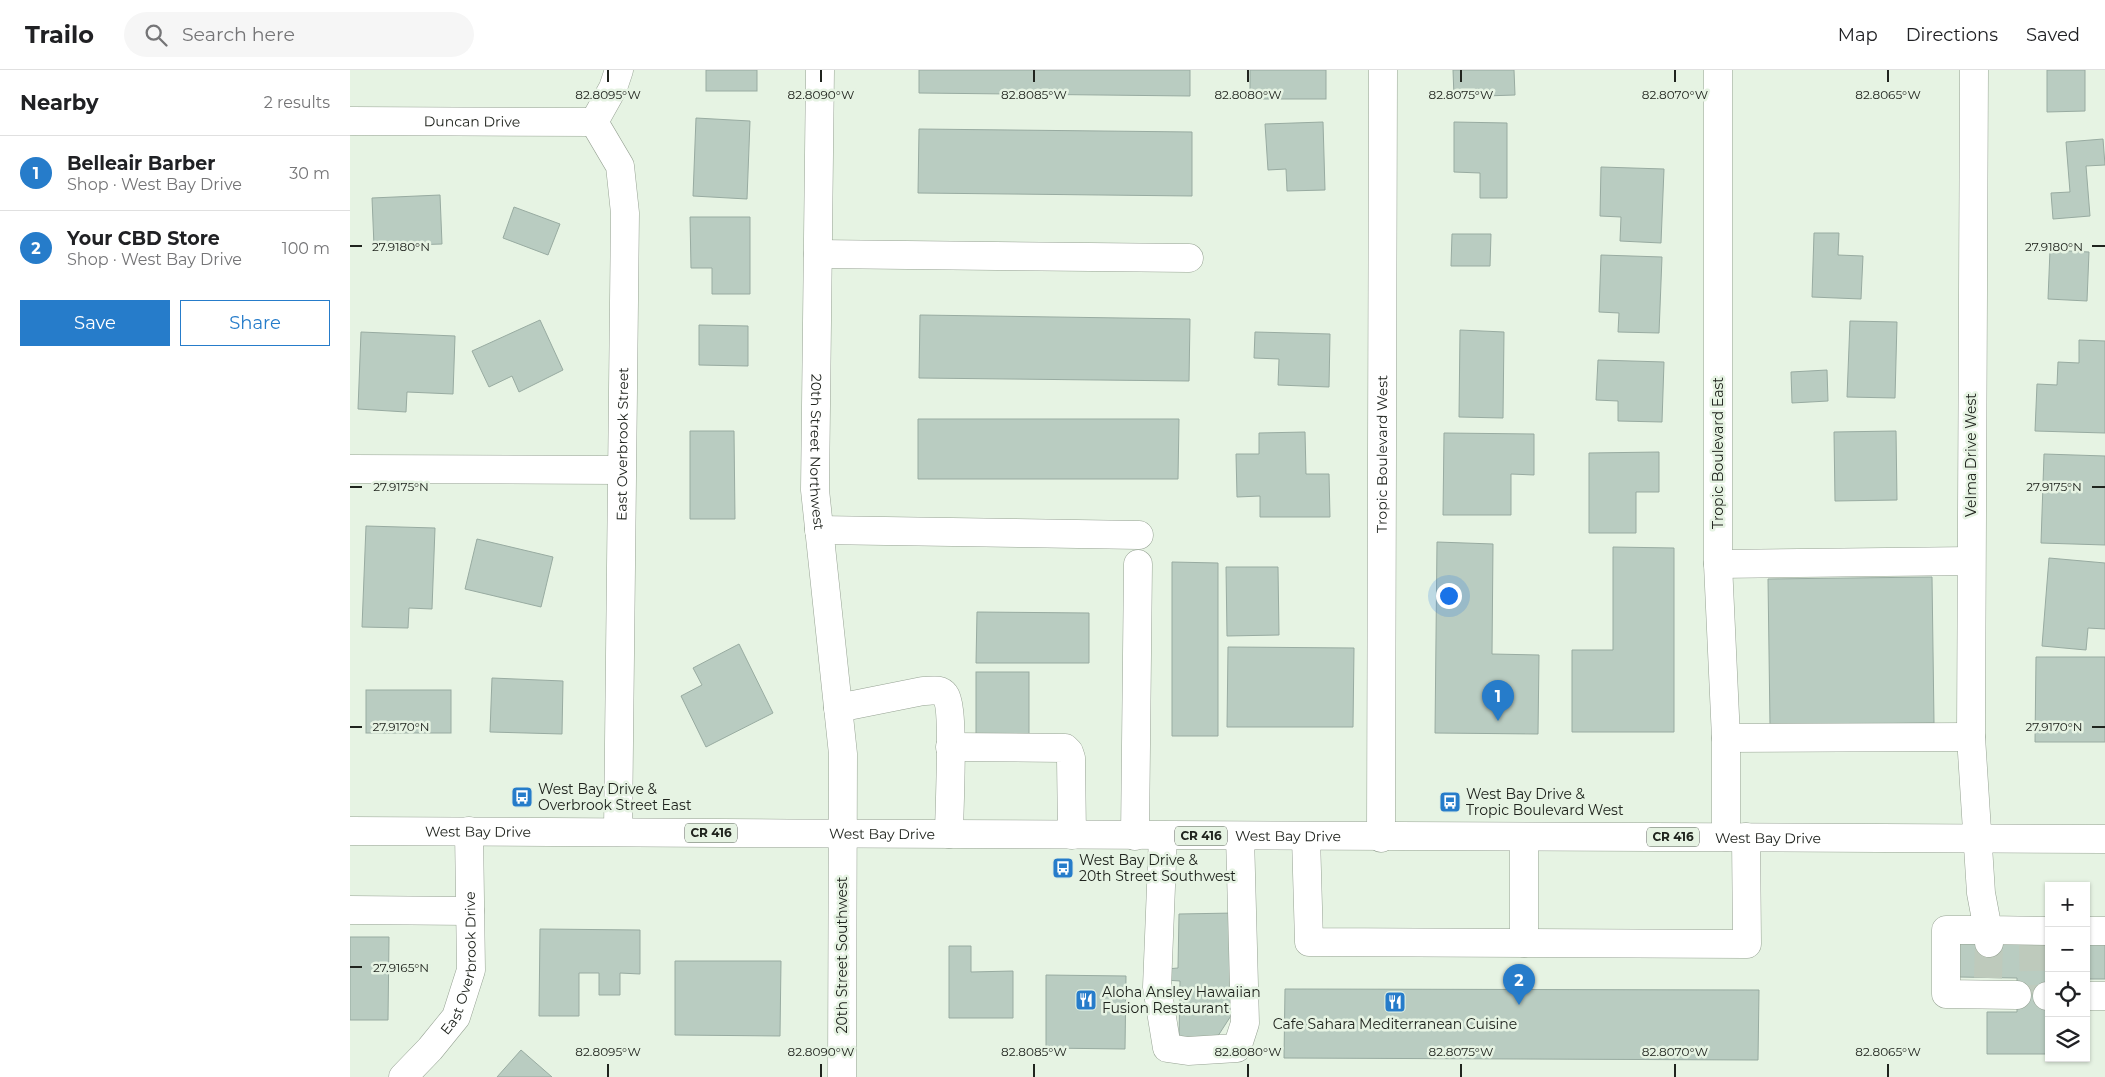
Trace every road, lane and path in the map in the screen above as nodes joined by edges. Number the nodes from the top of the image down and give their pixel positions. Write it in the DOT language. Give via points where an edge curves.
graph roads {
  1 [pos="619,70"];
  2 [pos="820,70"];
  3 [pos="1383,70"];
  4 [pos="1718,70"];
  5 [pos="1974,70"];
  6 [pos="350,121"];
  7 [pos="594,122"];
  8 [pos="818,254"];
  9 [pos="1188,258"];
  10 [pos="350,469"];
  11 [pos="621,470"];
  12 [pos="819,530"];
  13 [pos="1139,535"];
  14 [pos="1970,561"];
  15 [pos="1138,564"];
  16 [pos="1718,564"];
  17 [pos="838,708"];
  18 [pos="1971,737"];
  19 [pos="1726,738"];
  20 [pos="950,747"];
  21 [pos="350,831"];
  22 [pos="469,831"];
  23 [pos="618,832"];
  24 [pos="842,833"];
  25 [pos="949,834"];
  26 [pos="1072,835"];
  27 [pos="1135,836"];
  28 [pos="1162,836"];
  29 [pos="1240,836"];
  30 [pos="1306,837"];
  31 [pos="1524,837"];
  32 [pos="1736,837"];
  33 [pos="1381,838"];
  34 [pos="1977,839"];
  35 [pos="2105,839"];
  36 [pos="350,910"];
  37 [pos="470,911"];
  38 [pos="2090,931"];
  39 [pos="2105,931"];
  40 [pos="2038,935"];
  41 [pos="1989,936"];
  42 [pos="1524,943"];
  43 [pos="2017,995"];
  44 [pos="2090,996"];
  45 [pos="2105,996"];
  46 [pos="403,1077"];
  47 [pos="842,1077"];
  1 -- 7 [label="street"];
  2 -- 8 [label="street, 20th Street Northwest"];
  3 -- 33 [label="street, Tropic Boulevard West"];
  4 -- 16 [label="street, Tropic Boulevard East"];
  5 -- 14 [label="street, Velma Drive West"];
  6 -- 7 [label="street, Duncan Drive"];
  7 -- 11 [label="street, East Overbrook Street" via="620,166 625,213"];
  8 -- 9 [label="street"];
  8 -- 12 [label="street, 20th Street Northwest" via="815,490"];
  10 -- 11 [label="street"];
  11 -- 23 [label="street, East Overbrook Street"];
  12 -- 13 [label="street"];
  12 -- 17 [label="street, 20th Street Northwest"];
  14 -- 16 [label="street"];
  14 -- 18 [label="street, Velma Drive West"];
  15 -- 27 [label="street"];
  16 -- 19 [label="street, Tropic Boulevard East"];
  17 -- 20 [label="street" via="937,690 944,693 948,701"];
  17 -- 24 [label="street, 20th Street Northwest" via="843,754"];
  18 -- 19 [label="street"];
  18 -- 34 [label="street, Velma Drive West"];
  19 -- 32 [label="street, Tropic Boulevard East"];
  20 -- 25 [label="street"];
  20 -- 26 [label="street" via="1065,748 1071,758"];
  21 -- 22 [label="street, West Bay Drive / CR 416"];
  22 -- 23 [label="street, West Bay Drive / CR 416"];
  22 -- 37 [label="street, East Overbrook Drive"];
  23 -- 24 [label="street, West Bay Drive / CR 416"];
  24 -- 25 [label="street, West Bay Drive / CR 416"];
  24 -- 47 [label="street, 20th Street Southwest"];
  25 -- 26 [label="street, West Bay Drive / CR 416"];
  26 -- 27 [label="street, West Bay Drive / CR 416"];
  27 -- 28 [label="street, West Bay Drive / CR 416"];
  28 -- 29 [label="street, West Bay Drive / CR 416"];
  28 -- 29 [label="street" via="1156,987 1167,1048 1188,1051 1237,1048 1245,1022"];
  29 -- 30 [label="street, West Bay Drive / CR 416"];
  30 -- 33 [label="street, West Bay Drive / CR 416"];
  30 -- 42 [label="street" via="1308,942"];
  31 -- 32 [label="street, West Bay Drive / CR 416"];
  31 -- 33 [label="street, West Bay Drive / CR 416"];
  31 -- 42 [label="street"];
  32 -- 34 [label="street, West Bay Drive / CR 416"];
  32 -- 42 [label="street, Tropic Boulevard East" via="1747,944"];
  34 -- 35 [label="street, West Bay Drive / CR 416"];
  34 -- 41 [label="street, Velma Drive West" via="1981,893"];
  36 -- 37 [label="street"];
  37 -- 46 [label="street, East Overbrook Drive" via="471,970 456,1017"];
  38 -- 39 [label="street"];
  40 -- 41 [label="street"];
  41 -- 43 [label="street" via="1946,930 1946,994 1989,986"];
  44 -- 45 [label="street"];
}
